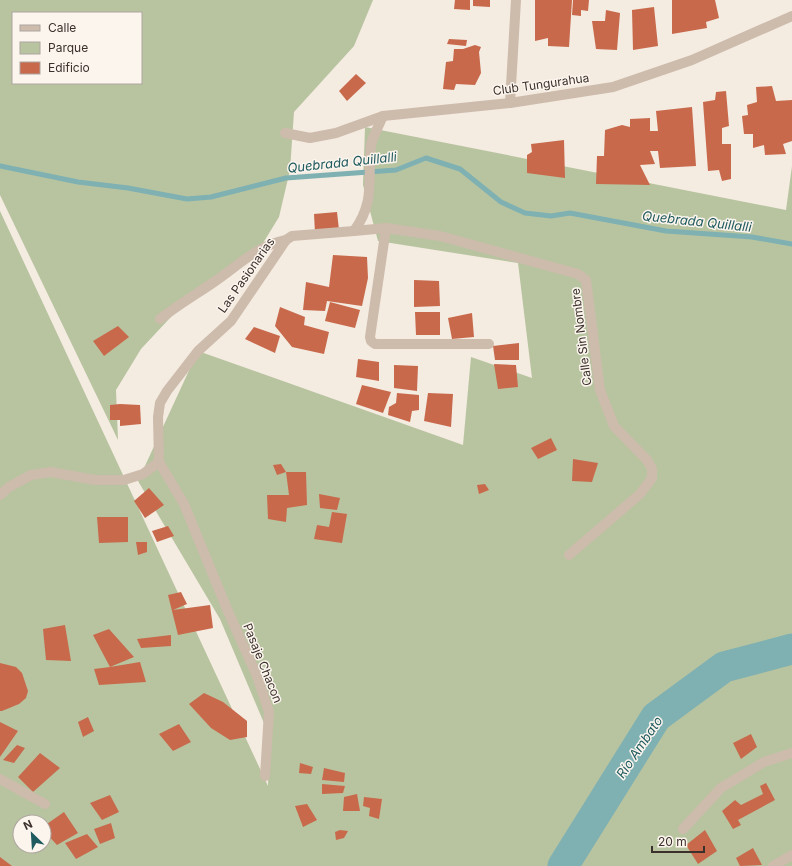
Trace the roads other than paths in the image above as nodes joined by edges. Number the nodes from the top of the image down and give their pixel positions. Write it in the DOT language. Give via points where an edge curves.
graph roads {
  1 [pos="516,0"];
  2 [pos="792,16"];
  3 [pos="510,103"];
  4 [pos="383,116"];
  5 [pos="285,133"];
  6 [pos="386,228"];
  7 [pos="354,231"];
  8 [pos="286,240"];
  9 [pos="160,319"];
  10 [pos="489,344"];
  11 [pos="159,462"];
  12 [pos="0,494"];
  13 [pos="568,555"];
  14 [pos="227,609"];
  15 [pos="792,753"];
  16 [pos="265,776"];
  17 [pos="0,779"];
  18 [pos="45,804"];
  19 [pos="683,829"];
  20 [pos="792,855"];
  21 [pos="773,866"];
  1 -- 3 [label="street"];
  2 -- 3 [label="street, Club Tungurahua" via="692,60 613,87"];
  3 -- 4 [label="street, Club Tungurahua"];
  4 -- 5 [label="street, Club Tungurahua" via="336,133 310,138"];
  4 -- 7 [label="street" via="371,144 369,196 363,218"];
  6 -- 7 [label="street, Calle Sin Nombre"];
  6 -- 10 [label="street" via="371,341 375,344"];
  6 -- 13 [label="street, Calle Sin Nombre" via="440,236 483,247 578,274 586,280 600,390 614,426 647,460 652,470 652,478 640,494"];
  7 -- 8 [label="street, Las Pasionarias" via="292,236"];
  8 -- 9 [label="street" via="271,243 253,253"];
  8 -- 11 [label="street, Las Pasionarias" via="230,321 198,351 160,403"];
  11 -- 12 [label="street" via="142,474 124,480 94,480 51,472 31,475"];
  11 -- 14 [label="street, Las Pasionarias" via="184,504"];
  14 -- 16 [label="street, Pasaje Chacon" via="257,676 269,712"];
  15 -- 19 [label="street" via="764,762 721,788"];
  17 -- 18 [label="street"];
  20 -- 21 [label="street"];
}
